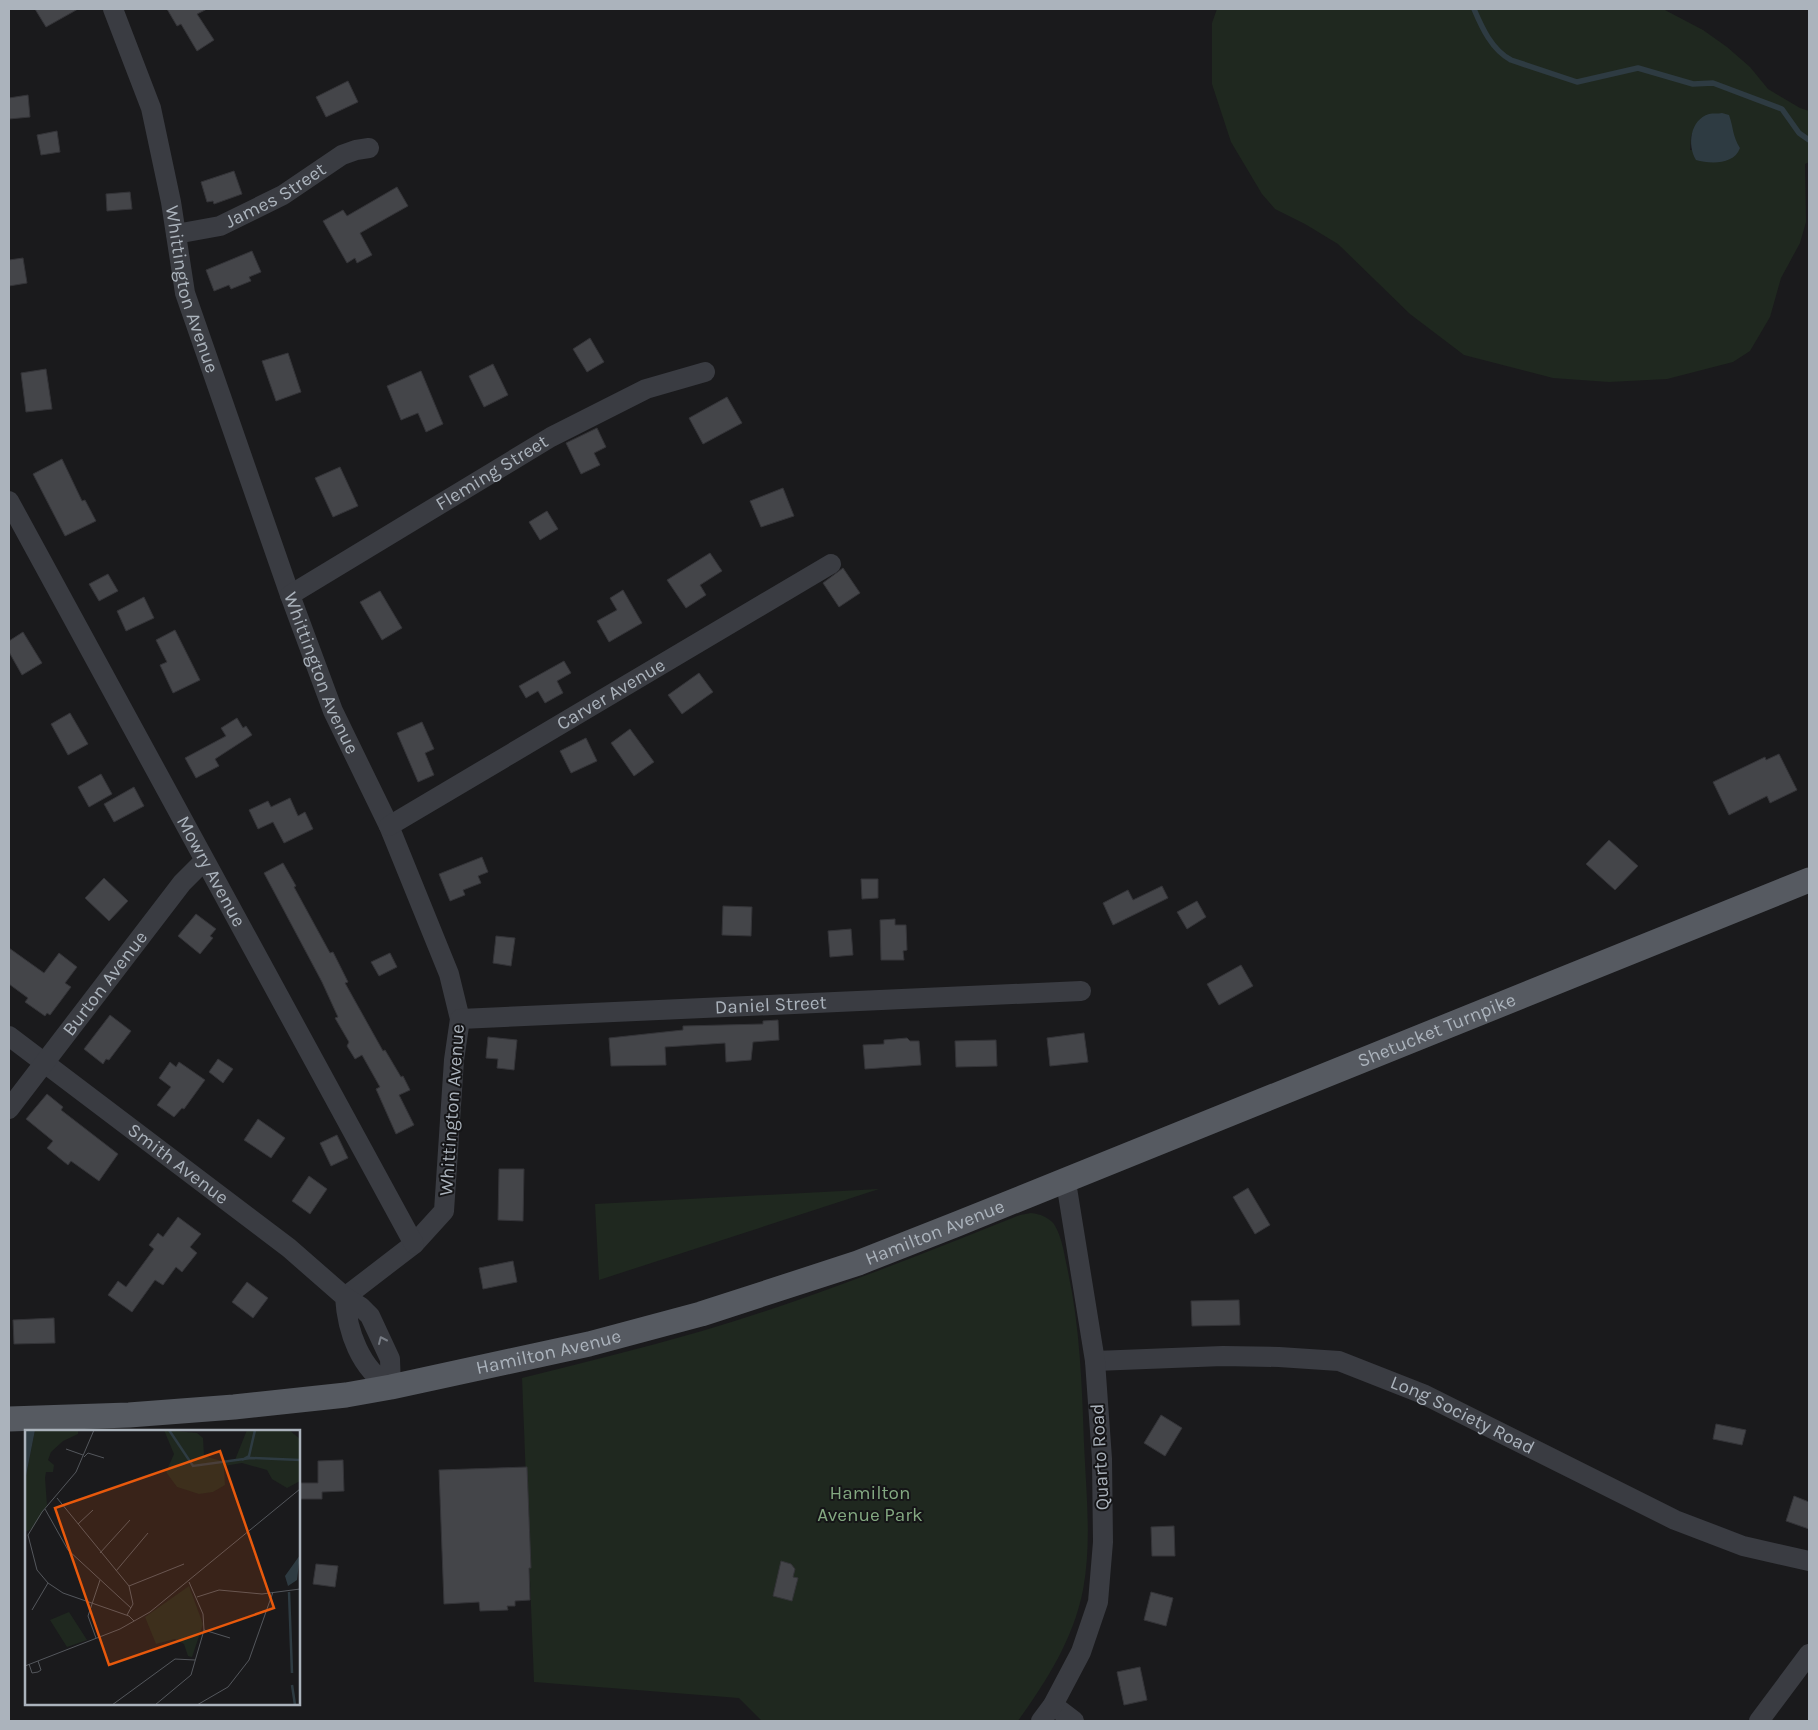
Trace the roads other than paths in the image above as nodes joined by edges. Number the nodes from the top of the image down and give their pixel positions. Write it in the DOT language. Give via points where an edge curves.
graph roads {
  1 [pos="113,9"];
  2 [pos="369,148"];
  3 [pos="176,234"];
  4 [pos="705,372"];
  5 [pos="9,500"];
  6 [pos="831,564"];
  7 [pos="290,595"];
  8 [pos="389,826"];
  9 [pos="204,861"];
  10 [pos="1809,880"];
  11 [pos="1081,991"];
  12 [pos="460,1019"];
  13 [pos="9,1036"];
  14 [pos="44,1064"];
  15 [pos="9,1109"];
  16 [pos="1066,1182"];
  17 [pos="414,1244"];
  18 [pos="345,1297"];
  19 [pos="1095,1361"];
  20 [pos="391,1387"];
  21 [pos="9,1419"];
  22 [pos="1809,1561"];
  23 [pos="1809,1654"];
  24 [pos="1053,1705"];
  25 [pos="1041,1721"];
  26 [pos="1074,1721"];
  27 [pos="1759,1721"];
  1 -- 3 [label="street, Whittington Avenue" via="151,108"];
  2 -- 3 [label="street, James Street" via="342,155 283,195 220,226"];
  3 -- 7 [label="street, Whittington Avenue" via="185,293"];
  4 -- 7 [label="street, Fleming Street" via="646,390 551,437"];
  5 -- 9 [label="street, Mowry Avenue"];
  6 -- 8 [label="street, Carver Avenue"];
  7 -- 8 [label="street, Whittington Avenue" via="333,711"];
  8 -- 12 [label="street, Whittington Avenue" via="449,974"];
  9 -- 14 [label="street, Burton Avenue" via="182,883"];
  9 -- 17 [label="street, Mowry Avenue"];
  10 -- 16 [label="main road, Shetucket Turnpike"];
  11 -- 12 [label="street, Daniel Street"];
  12 -- 17 [label="street, Whittington Avenue" via="454,1060 444,1211"];
  13 -- 14 [label="street, Smith Avenue"];
  14 -- 15 [label="street, Burton Avenue"];
  14 -- 18 [label="street, Smith Avenue" via="289,1248"];
  16 -- 19 [label="street, Quarto Road"];
  16 -- 20 [label="main road, Hamilton Avenue" via="858,1263 746,1300 589,1344"];
  17 -- 18 [label="street, Whittington Avenue"];
  18 -- 20 [label="street, Smith Avenue" via="361,1307 375,1324 390,1359"];
  19 -- 22 [label="street, Long Society Road" via="1242,1356 1339,1361 1423,1394 1674,1520 1743,1546"];
  19 -- 24 [label="street, Quarto Road" via="1102,1459 1103,1542 1098,1602 1081,1652"];
  20 -- 21 [label="main road, Hamilton Avenue" via="234,1407"];
  23 -- 27 [label="street"];
  24 -- 25 [label="street, Quarto Road"];
  24 -- 26 [label="street"];
}
